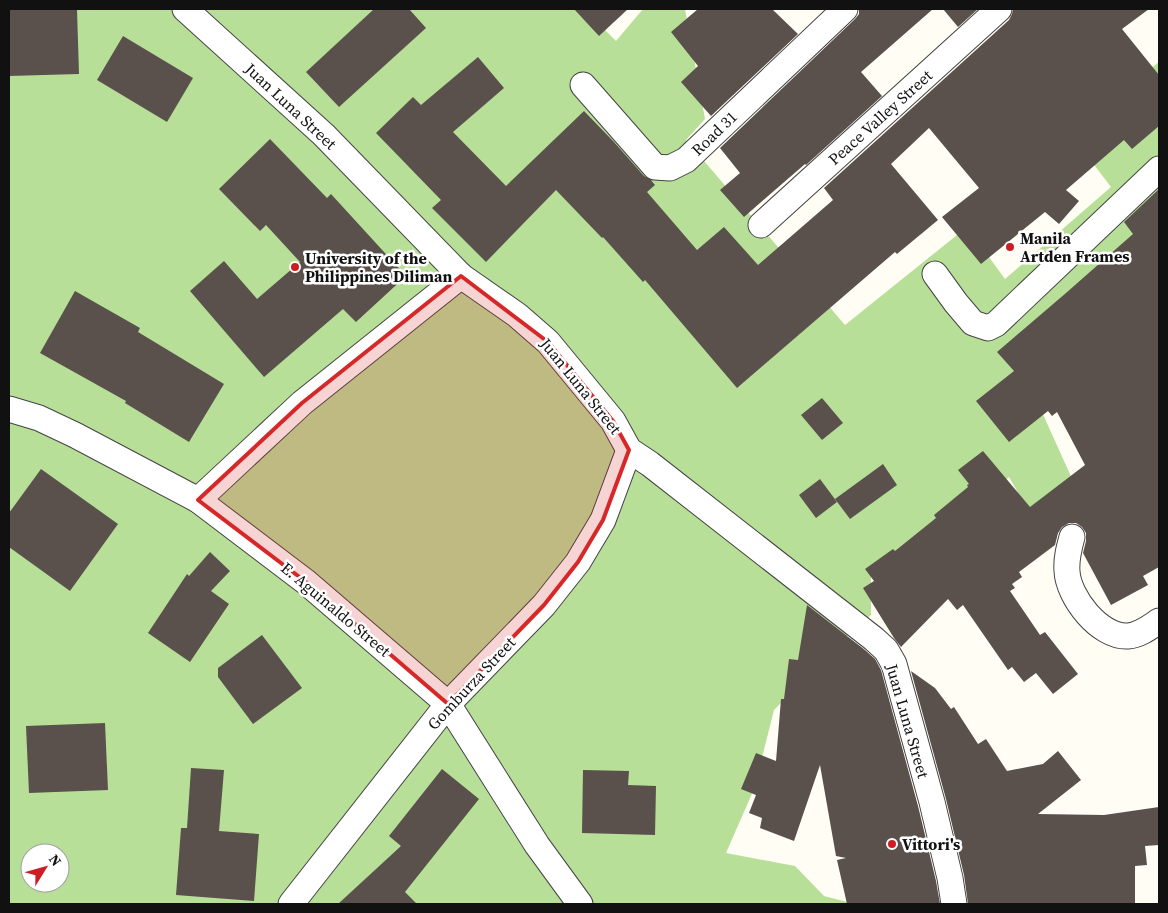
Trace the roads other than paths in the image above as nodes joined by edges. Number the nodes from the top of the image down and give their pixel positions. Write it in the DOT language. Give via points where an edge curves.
graph roads {
  1 [pos="185,9"];
  2 [pos="845,9"];
  3 [pos="999,9"];
  4 [pos="584,85"];
  5 [pos="1159,169"];
  6 [pos="761,225"];
  7 [pos="935,274"];
  8 [pos="461,276"];
  9 [pos="9,409"];
  10 [pos="629,450"];
  11 [pos="198,500"];
  12 [pos="1072,537"];
  13 [pos="1159,621"];
  14 [pos="448,704"];
  15 [pos="291,904"];
  16 [pos="580,904"];
  17 [pos="954,904"];
  1 -- 8 [label="street, Juan Luna Street" via="324,135"];
  2 -- 4 [label="street, Road 31" via="686,160 670,168 655,167"];
  3 -- 6 [label="street, Peace Valley Street"];
  5 -- 7 [label="street" via="996,324 988,328 973,323"];
  8 -- 10 [label="street, Juan Luna Street" via="517,315 548,342 614,421"];
  8 -- 11 [label="street" via="302,403"];
  9 -- 11 [label="street, E. Aguinaldo Street" via="39,418 75,435"];
  10 -- 14 [label="street, Gomburza Street" via="603,520 578,562 544,605"];
  10 -- 17 [label="street, Juan Luna Street" via="886,650 894,664 929,793"];
  11 -- 14 [label="street, E. Aguinaldo Street" via="306,582"];
  12 -- 13 [label="street" via="1066,572 1071,590 1089,616 1114,634 1128,636"];
  14 -- 15 [label="street, Gomburza Street"];
  14 -- 16 [label="street, E. Aguinaldo Street" via="537,844"];
}
